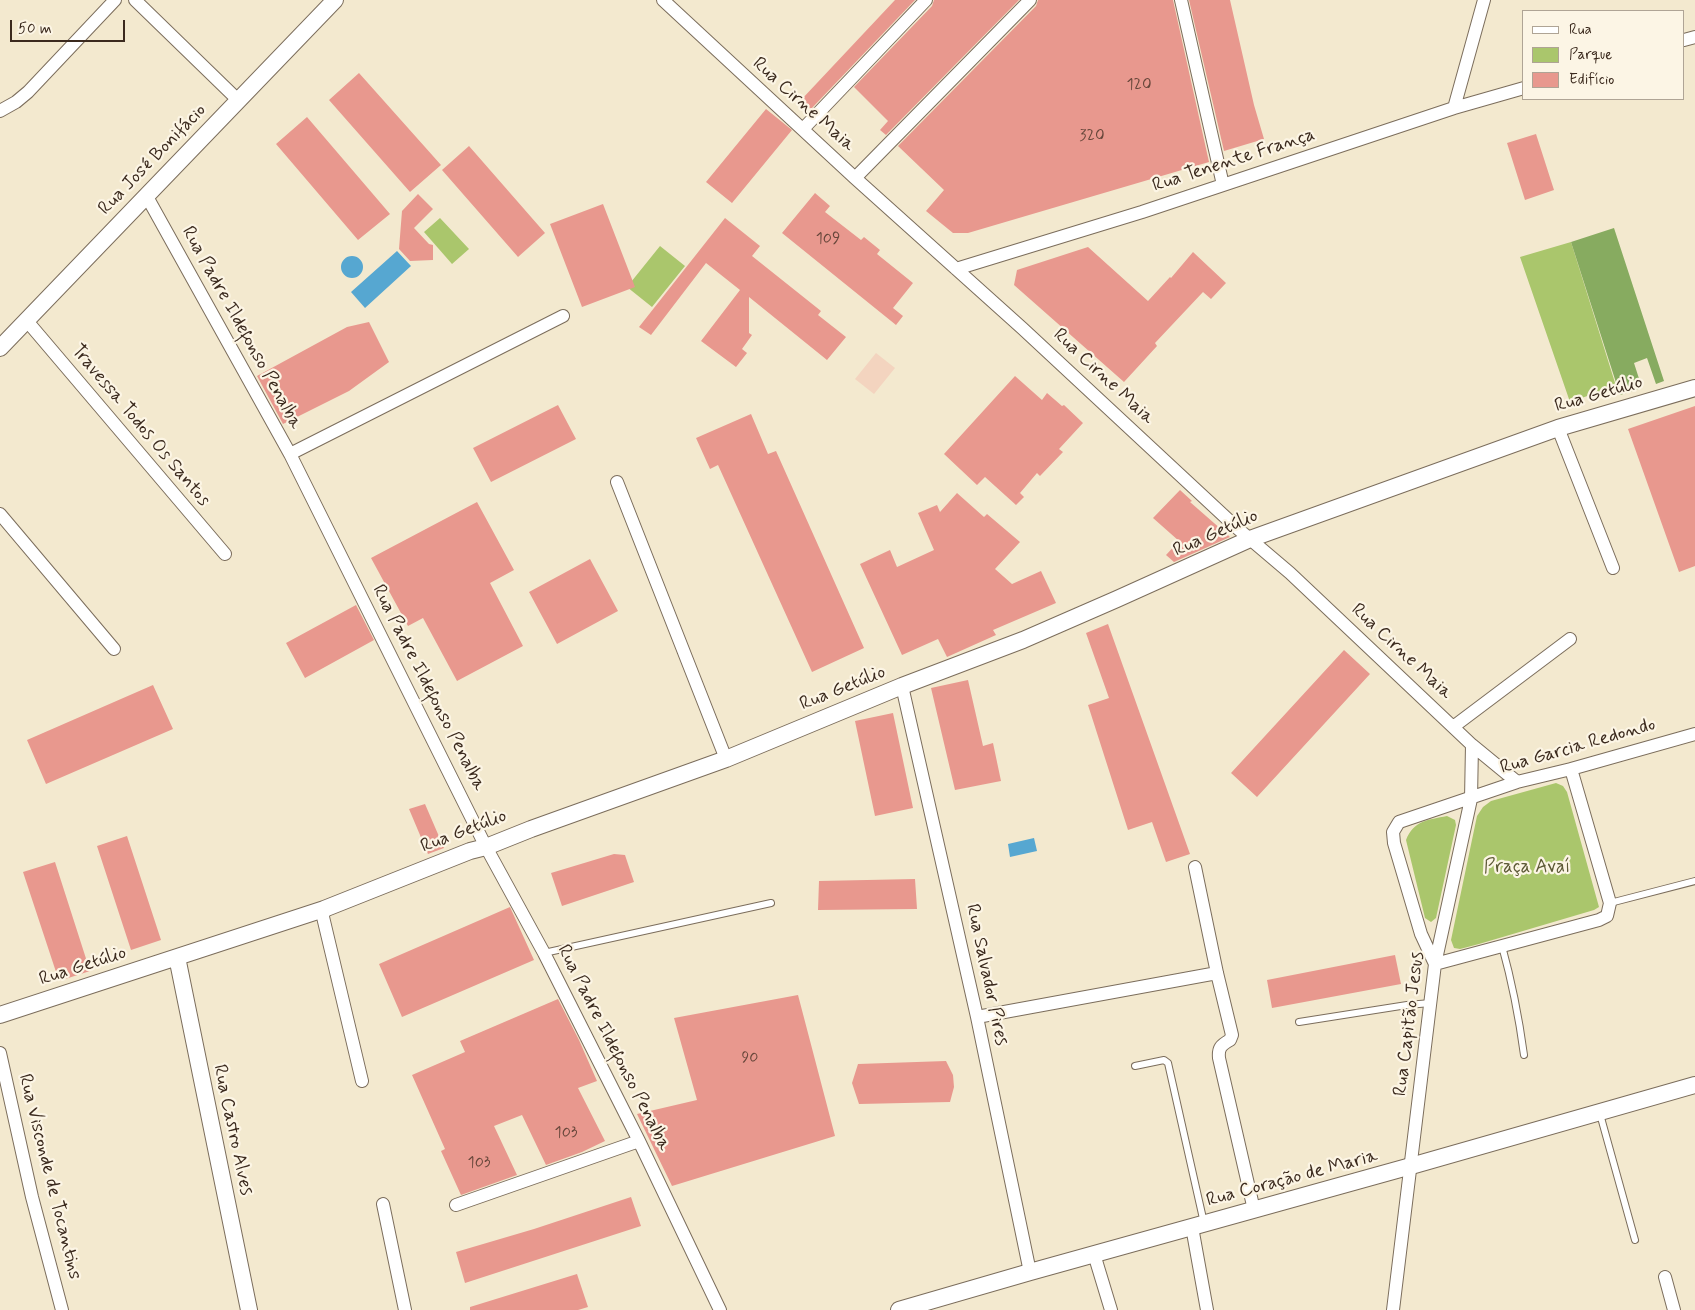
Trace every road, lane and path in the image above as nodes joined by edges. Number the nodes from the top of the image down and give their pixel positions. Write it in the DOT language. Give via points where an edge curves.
graph roads {
  1 [pos="115,0"];
  2 [pos="135,0"];
  3 [pos="335,0"];
  4 [pos="663,0"];
  5 [pos="926,0"];
  6 [pos="1030,0"];
  7 [pos="1182,0"];
  8 [pos="1484,0"];
  9 [pos="1522,89"];
  10 [pos="239,101"];
  11 [pos="1454,108"];
  12 [pos="0,111"];
  13 [pos="803,130"];
  14 [pos="856,178"];
  15 [pos="1223,185"];
  16 [pos="146,195"];
  17 [pos="956,269"];
  18 [pos="563,316"];
  19 [pos="27,321"];
  20 [pos="0,348"];
  21 [pos="1695,388"];
  22 [pos="1558,428"];
  23 [pos="290,454"];
  24 [pos="617,482"];
  25 [pos="0,514"];
  26 [pos="1250,539"];
  27 [pos="225,554"];
  28 [pos="1613,568"];
  29 [pos="1570,639"];
  30 [pos="114,649"];
  31 [pos="902,686"];
  32 [pos="1453,727"];
  33 [pos="1695,734"];
  34 [pos="1472,745"];
  35 [pos="726,758"];
  36 [pos="1571,769"];
  37 [pos="1518,782"];
  38 [pos="1471,799"];
  39 [pos="486,847"];
  40 [pos="1195,867"];
  41 [pos="1695,882"];
  42 [pos="771,902"];
  43 [pos="1610,903"];
  44 [pos="324,909"];
  45 [pos="1502,946"];
  46 [pos="544,953"];
  47 [pos="177,957"];
  48 [pos="1436,964"];
  49 [pos="1216,973"];
  50 [pos="1431,1003"];
  51 [pos="0,1015"];
  52 [pos="976,1017"];
  53 [pos="1299,1022"];
  54 [pos="0,1053"];
  55 [pos="1524,1055"];
  56 [pos="1135,1066"];
  57 [pos="362,1081"];
  58 [pos="1695,1085"];
  59 [pos="1600,1112"];
  60 [pos="640,1140"];
  61 [pos="1411,1166"];
  62 [pos="383,1204"];
  63 [pos="456,1206"];
  64 [pos="1254,1210"];
  65 [pos="1198,1226"];
  66 [pos="1634,1240"];
  67 [pos="1094,1254"];
  68 [pos="1030,1272"];
  69 [pos="1665,1277"];
  70 [pos="62,1310"];
  71 [pos="249,1310"];
  72 [pos="405,1310"];
  73 [pos="720,1310"];
  74 [pos="902,1310"];
  75 [pos="1111,1310"];
  76 [pos="1207,1310"];
  77 [pos="1393,1310"];
  78 [pos="1674,1310"];
  1 -- 12 [label="street" via="28,92"];
  2 -- 10 [label="street"];
  3 -- 10 [label="street, Rua José Bonifácio"];
  4 -- 13 [label="street, Rua Cirne Maia"];
  5 -- 13 [label="street"];
  6 -- 14 [label="street"];
  7 -- 15 [label="street"];
  8 -- 11 [label="street"];
  9 -- 11 [label="street, Rua Tenente França"];
  10 -- 16 [label="street, Rua José Bonifácio"];
  11 -- 15 [label="street, Rua Tenente França"];
  13 -- 14 [label="street, Rua Cirne Maia"];
  14 -- 17 [label="street, Rua Cirne Maia"];
  15 -- 17 [label="street, Rua Tenente França"];
  16 -- 19 [label="street, Rua José Bonifácio"];
  16 -- 23 [label="street, Rua Padre Ildefonso Penalba"];
  17 -- 26 [label="street, Rua Cirne Maia"];
  18 -- 23 [label="street"];
  19 -- 20 [label="street, Rua José Bonifácio"];
  19 -- 27 [label="street, Travessa Todos Os Santos"];
  21 -- 22 [label="street, Rua Getúlio"];
  22 -- 26 [label="street, Rua Getúlio"];
  22 -- 28 [label="street"];
  23 -- 39 [label="street, Rua Padre Ildefonso Penalba"];
  24 -- 35 [label="street"];
  25 -- 30 [label="street"];
  26 -- 31 [label="street, Rua Getúlio" via="1032,636"];
  26 -- 32 [label="street, Rua Cirne Maia"];
  29 -- 32 [label="street"];
  31 -- 35 [label="street, Rua Getúlio"];
  31 -- 52 [label="street, Rua Salvador Pires"];
  32 -- 34 [label="street, Rua Cirne Maia"];
  33 -- 36 [label="street, Rua Garcia Redondo"];
  34 -- 37 [label="street, Rua Cirne Maia"];
  34 -- 38 [label="street, Rua Capitão Jesus"];
  35 -- 39 [label="street, Rua Getúlio"];
  36 -- 37 [label="street, Rua Garcia Redondo"];
  36 -- 43 [label="street"];
  37 -- 38 [label="street, Rua Garcia Redondo"];
  38 -- 48 [label="street, Rua Capitão Jesus"];
  38 -- 48 [label="street" via="1399,822 1393,832 1421,934"];
  39 -- 44 [label="street, Rua Getúlio"];
  39 -- 46 [label="street, Rua Padre Ildefonso Penalba"];
  40 -- 49 [label="street"];
  41 -- 43 [label="lane"];
  42 -- 46 [label="lane"];
  43 -- 45 [label="street" via="1607,916 1599,920"];
  44 -- 47 [label="street, Rua Getúlio"];
  44 -- 57 [label="street" via="323,917"];
  45 -- 48 [label="street"];
  45 -- 55 [label="lane"];
  46 -- 60 [label="street, Rua Padre Ildefonso Penalba"];
  47 -- 51 [label="street, Rua Getúlio"];
  47 -- 71 [label="street, Rua Castro Alves"];
  48 -- 50 [label="street, Rua Capitão Jesus"];
  49 -- 52 [label="street"];
  49 -- 64 [label="street" via="1232,1035 1222,1044 1219,1058"];
  50 -- 53 [label="lane"];
  50 -- 61 [label="street, Rua Capitão Jesus"];
  52 -- 68 [label="street, Rua Salvador Pires"];
  54 -- 70 [label="street, Rua Visconde de Tocantins" via="32,1197"];
  56 -- 65 [label="lane" via="1164,1060 1168,1063"];
  58 -- 59 [label="street, Rua Coração de Maria"];
  59 -- 61 [label="street, Rua Coração de Maria"];
  59 -- 66 [label="lane"];
  60 -- 63 [label="street"];
  60 -- 73 [label="street, Rua Padre Ildefonso Penalba"];
  61 -- 64 [label="street, Rua Coração de Maria"];
  61 -- 77 [label="street, Rua Capitão Jesus"];
  62 -- 72 [label="street"];
  64 -- 65 [label="street, Rua Coração de Maria"];
  65 -- 67 [label="street, Rua Coração de Maria"];
  65 -- 76 [label="street"];
  67 -- 68 [label="street, Rua Coração de Maria"];
  67 -- 75 [label="street"];
  68 -- 74 [label="street, Rua Coração de Maria"];
  69 -- 78 [label="street"];
}
